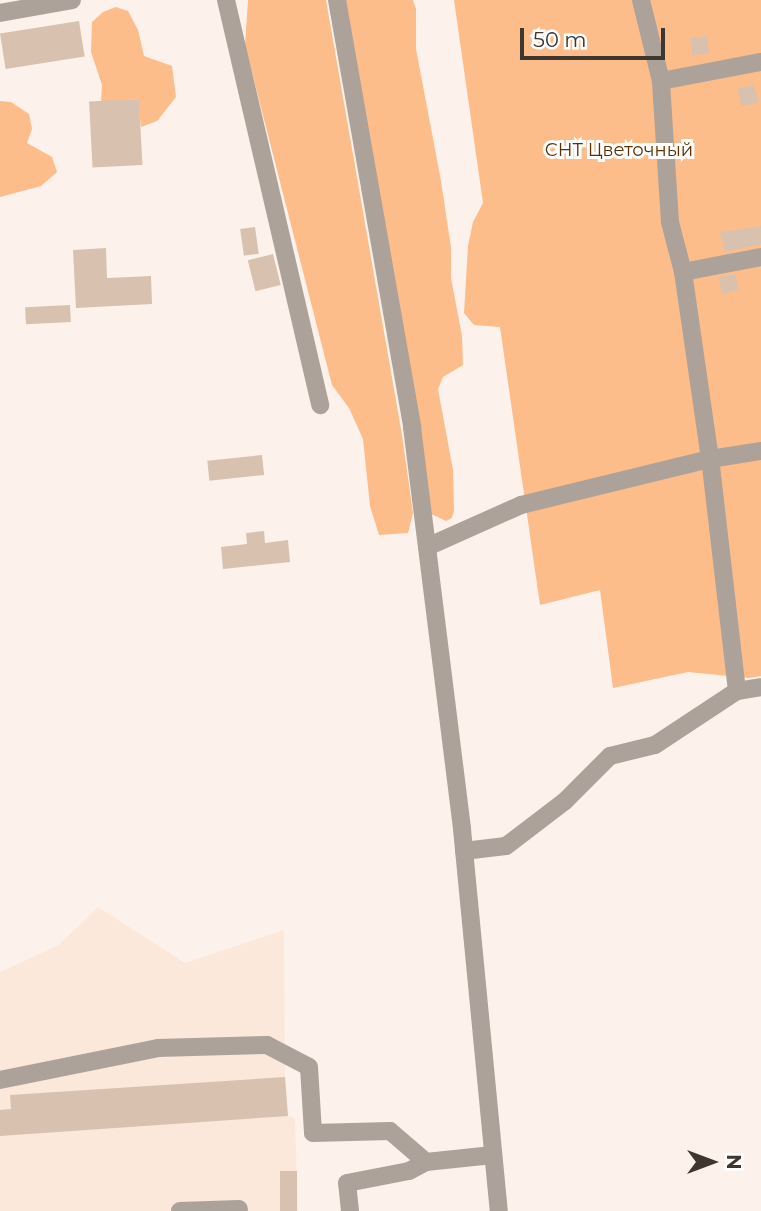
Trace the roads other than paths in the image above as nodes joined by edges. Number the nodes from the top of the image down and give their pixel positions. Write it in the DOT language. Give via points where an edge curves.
graph roads {
  1 [pos="72,0"];
  2 [pos="226,0"];
  3 [pos="337,0"];
  4 [pos="641,0"];
  5 [pos="0,13"];
  6 [pos="761,62"];
  7 [pos="661,81"];
  8 [pos="761,257"];
  9 [pos="682,272"];
  10 [pos="320,405"];
  11 [pos="761,451"];
  12 [pos="710,459"];
  13 [pos="427,547"];
  14 [pos="761,687"];
  15 [pos="737,691"];
  16 [pos="464,852"];
  17 [pos="0,1080"];
  18 [pos="493,1155"];
  19 [pos="426,1162"];
  20 [pos="239,1209"];
  21 [pos="180,1211"];
  22 [pos="350,1211"];
  23 [pos="499,1211"];
  1 -- 5 [label="street"];
  2 -- 10 [label="street"];
  3 -- 13 [label="street" via="412,427"];
  4 -- 7 [label="street"];
  6 -- 7 [label="street"];
  7 -- 9 [label="street" via="670,222"];
  8 -- 9 [label="street"];
  9 -- 12 [label="street"];
  11 -- 12 [label="street"];
  12 -- 13 [label="street" via="521,505"];
  12 -- 15 [label="street"];
  13 -- 16 [label="street"];
  14 -- 15 [label="street"];
  15 -- 16 [label="street" via="655,745 610,756 565,801 506,846"];
  16 -- 18 [label="street"];
  17 -- 19 [label="street" via="158,1048 267,1045 309,1067 313,1133 390,1131"];
  18 -- 19 [label="street"];
  18 -- 23 [label="street"];
  19 -- 22 [label="street" via="409,1171 347,1183"];
  20 -- 21 [label="street"];
}
